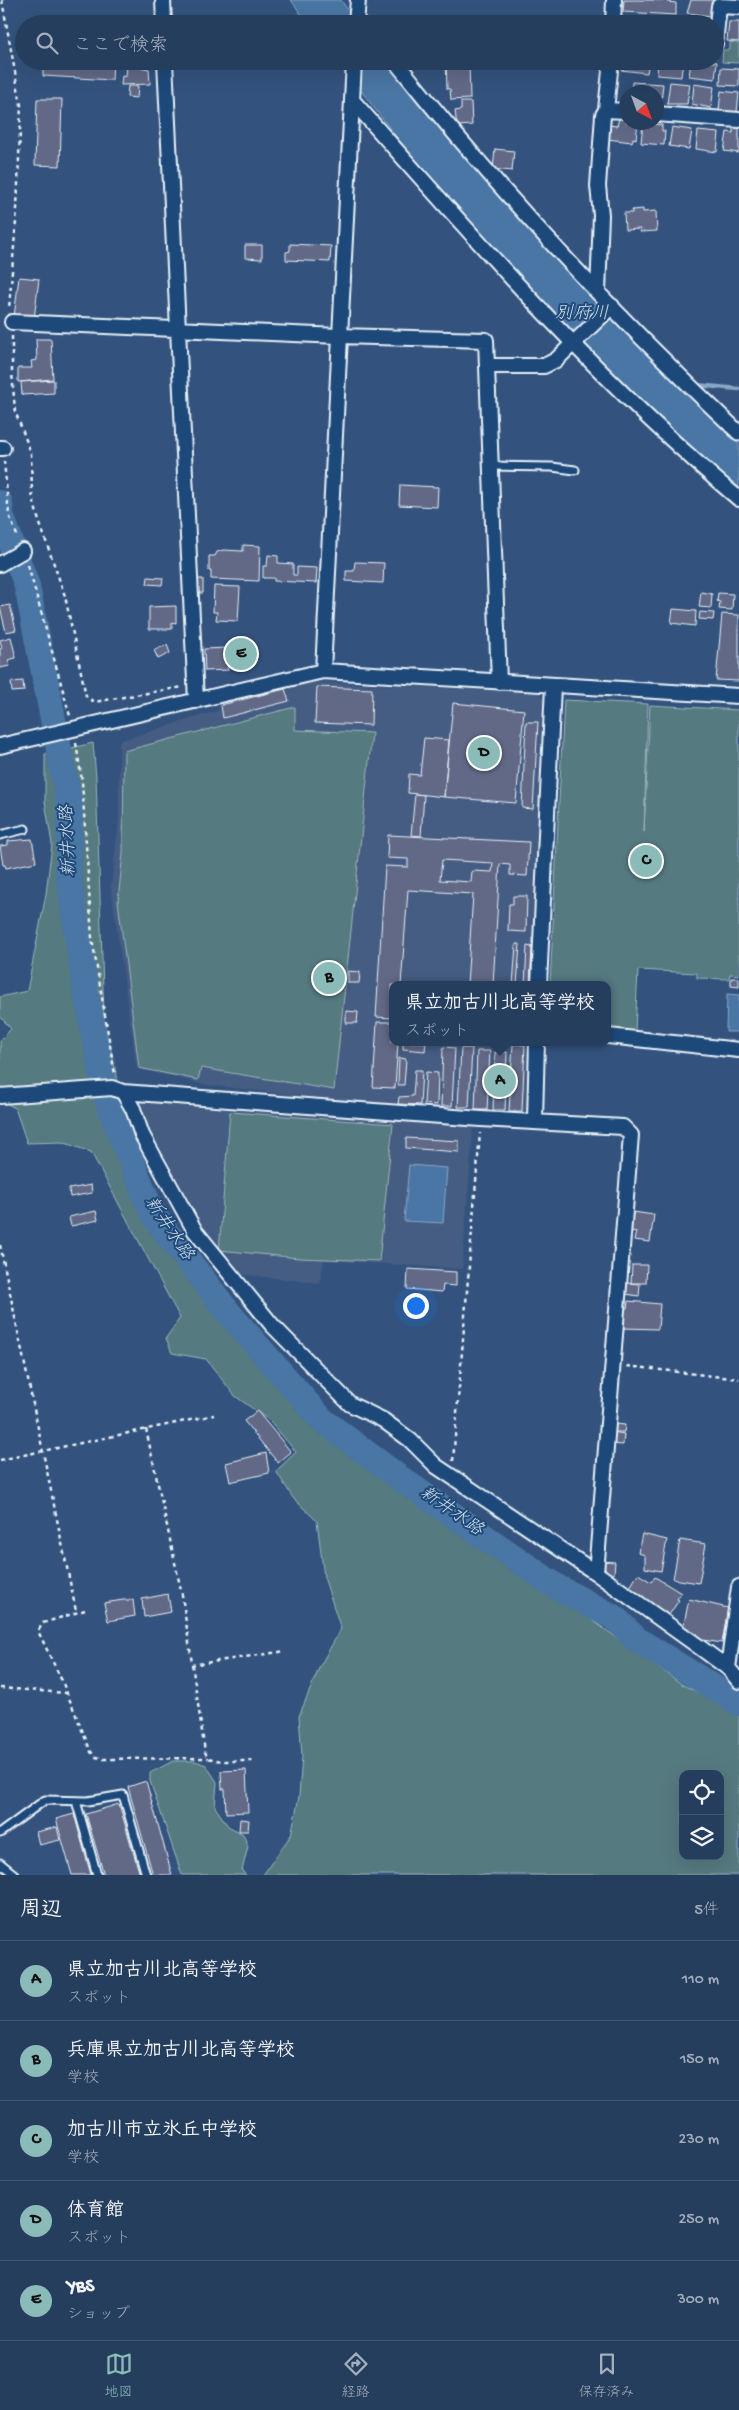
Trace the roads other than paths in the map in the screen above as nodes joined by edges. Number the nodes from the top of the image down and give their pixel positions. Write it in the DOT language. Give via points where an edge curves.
graph roads {
  1 [pos="163,0"];
  2 [pos="614,0"];
  3 [pos="739,7"];
  4 [pos="164,15"];
  5 [pos="613,15"];
  6 [pos="718,15"];
  7 [pos="165,70"];
  8 [pos="354,70"];
  9 [pos="402,70"];
  10 [pos="610,70"];
  11 [pos="352,97"];
  12 [pos="606,110"];
  13 [pos="619,111"];
  14 [pos="664,115"];
  15 [pos="739,120"];
  16 [pos="598,292"];
  17 [pos="612,306"];
  18 [pos="12,322"];
  19 [pos="177,330"];
  20 [pos="339,336"];
  21 [pos="571,343"];
  22 [pos="488,366"];
  23 [pos="739,433"];
  24 [pos="492,466"];
  25 [pos="575,470"];
  26 [pos="739,500"];
  27 [pos="23,551"];
  28 [pos="0,564"];
  29 [pos="324,671"];
  30 [pos="499,682"];
  31 [pos="553,686"];
  32 [pos="739,696"];
  33 [pos="196,701"];
  34 [pos="0,746"];
  35 [pos="25,830"];
  36 [pos="0,835"];
  37 [pos="539,981"];
  38 [pos="611,1036"];
  39 [pos="537,1046"];
  40 [pos="739,1050"];
  41 [pos="123,1092"];
  42 [pos="0,1096"];
  43 [pos="535,1120"];
  44 [pos="596,1574"];
  45 [pos="739,1587"];
  46 [pos="728,1668"];
  47 [pos="739,1681"];
  48 [pos="76,1801"];
  49 [pos="0,1833"];
  50 [pos="0,1863"];
  51 [pos="15,1875"];
  52 [pos="97,1875"];
  53 [pos="146,1875"];
  1 -- 4 [label="street"];
  2 -- 5 [label="street"];
  3 -- 6 [label="street" via="719,6"];
  7 -- 19 [label="street"];
  8 -- 11 [label="street"];
  9 -- 16 [label="street" via="526,218"];
  10 -- 12 [label="street"];
  11 -- 20 [label="street"];
  11 -- 21 [label="street"];
  12 -- 13 [label="street"];
  12 -- 16 [label="street" via="598,186 601,215"];
  14 -- 15 [label="street"];
  16 -- 17 [label="street"];
  17 -- 21 [label="street"];
  17 -- 23 [label="street"];
  18 -- 19 [label="street"];
  19 -- 20 [label="street"];
  19 -- 33 [label="street"];
  20 -- 22 [label="street" via="486,340"];
  20 -- 29 [label="street"];
  21 -- 22 [label="street" via="556,360 544,366"];
  21 -- 26 [label="street" via="647,418"];
  22 -- 24 [label="street"];
  24 -- 25 [label="lane"];
  24 -- 30 [label="street"];
  27 -- 28 [label="street"];
  29 -- 30 [label="street"];
  29 -- 33 [label="street"];
  30 -- 31 [label="street"];
  31 -- 32 [label="street"];
  31 -- 37 [label="street"];
  33 -- 34 [label="street"];
  35 -- 36 [label="lane"];
  38 -- 40 [label="street"];
  39 -- 43 [label="street"];
  41 -- 42 [label="street" via="112,1088"];
  41 -- 43 [label="street"];
  41 -- 44 [label="street" via="142,1135 195,1231 272,1325 350,1404 383,1420 410,1440 436,1466"];
  43 -- 44 [label="street" via="623,1127 631,1135"];
  44 -- 46 [label="street"];
  45 -- 46 [label="street"];
  46 -- 47 [label="street"];
  48 -- 49 [label="lane" via="45,1800"];
  48 -- 52 [label="lane"];
  48 -- 53 [label="lane" via="123,1795"];
  50 -- 51 [label="lane"];
}
